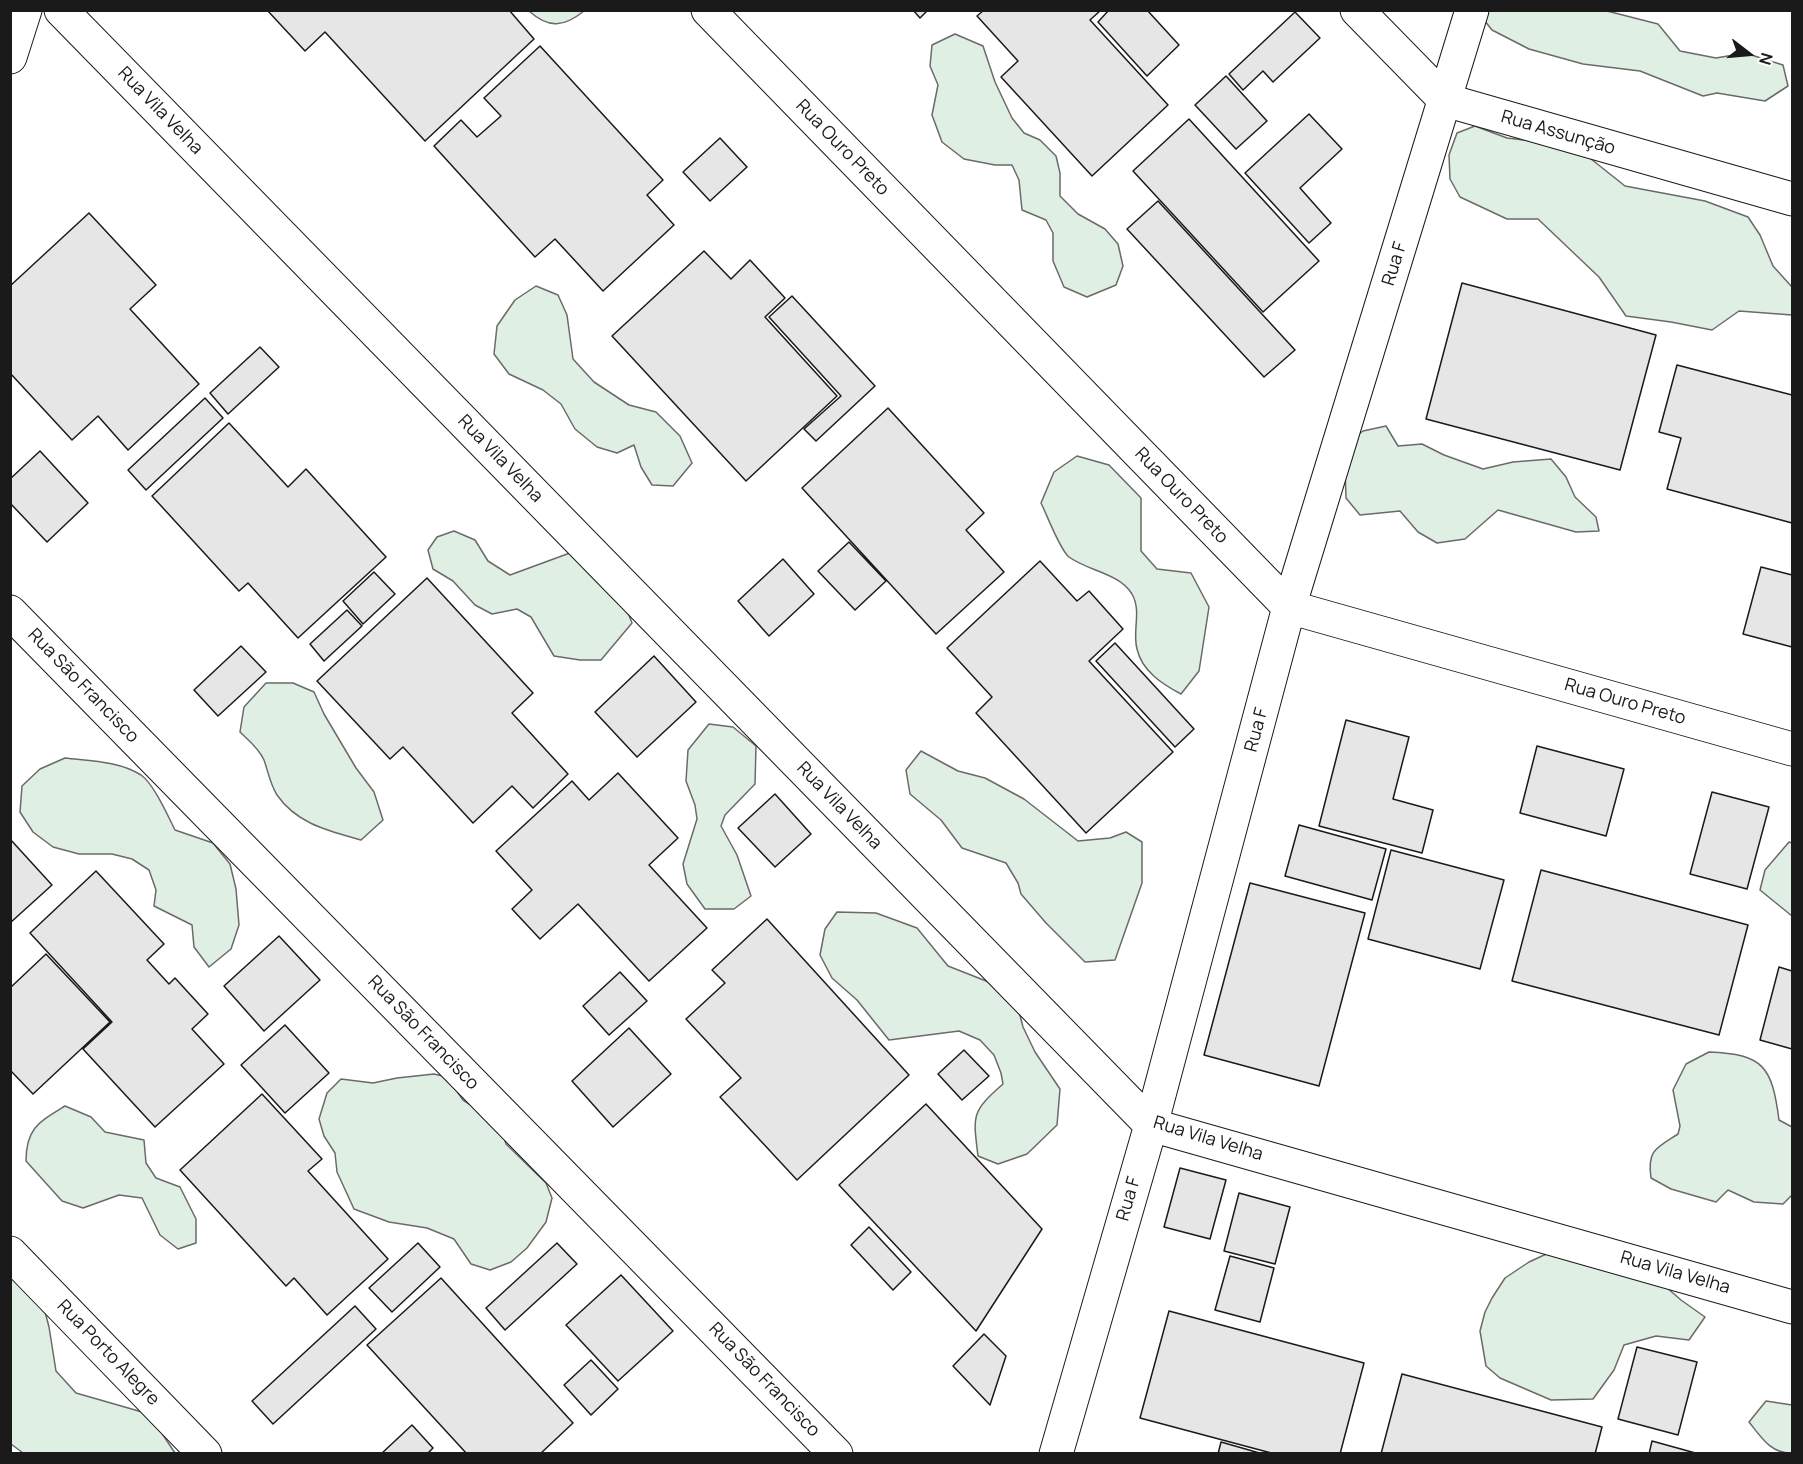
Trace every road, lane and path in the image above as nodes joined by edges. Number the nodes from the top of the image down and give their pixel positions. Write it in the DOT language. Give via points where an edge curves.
graph roads {
  1 [pos="24,10"];
  2 [pos="62,10"];
  3 [pos="708,10"];
  4 [pos="1357,10"];
  5 [pos="1472,10"];
  6 [pos="10,57"];
  7 [pos="1445,100"];
  8 [pos="1792,199"];
  9 [pos="1289,607"];
  10 [pos="10,612"];
  11 [pos="1792,749"];
  12 [pos="1151,1125"];
  13 [pos="10,1253"];
  14 [pos="1792,1307"];
  15 [pos="205,1454"];
  16 [pos="836,1454"];
  17 [pos="1056,1454"];
  1 -- 6 [label="street"];
  2 -- 12 [label="street, Rua Vila Velha"];
  3 -- 9 [label="street, Rua Ouro Preto"];
  4 -- 7 [label="street, Rua Assunção"];
  5 -- 7 [label="street, Rua F"];
  7 -- 8 [label="street, Rua Assunção"];
  7 -- 9 [label="street, Rua F"];
  9 -- 11 [label="street, Rua Ouro Preto"];
  9 -- 12 [label="street, Rua F"];
  10 -- 16 [label="street, Rua São Francisco"];
  12 -- 14 [label="street, Rua Vila Velha"];
  12 -- 17 [label="street, Rua F"];
  13 -- 15 [label="street, Rua Porto Alegre"];
}
